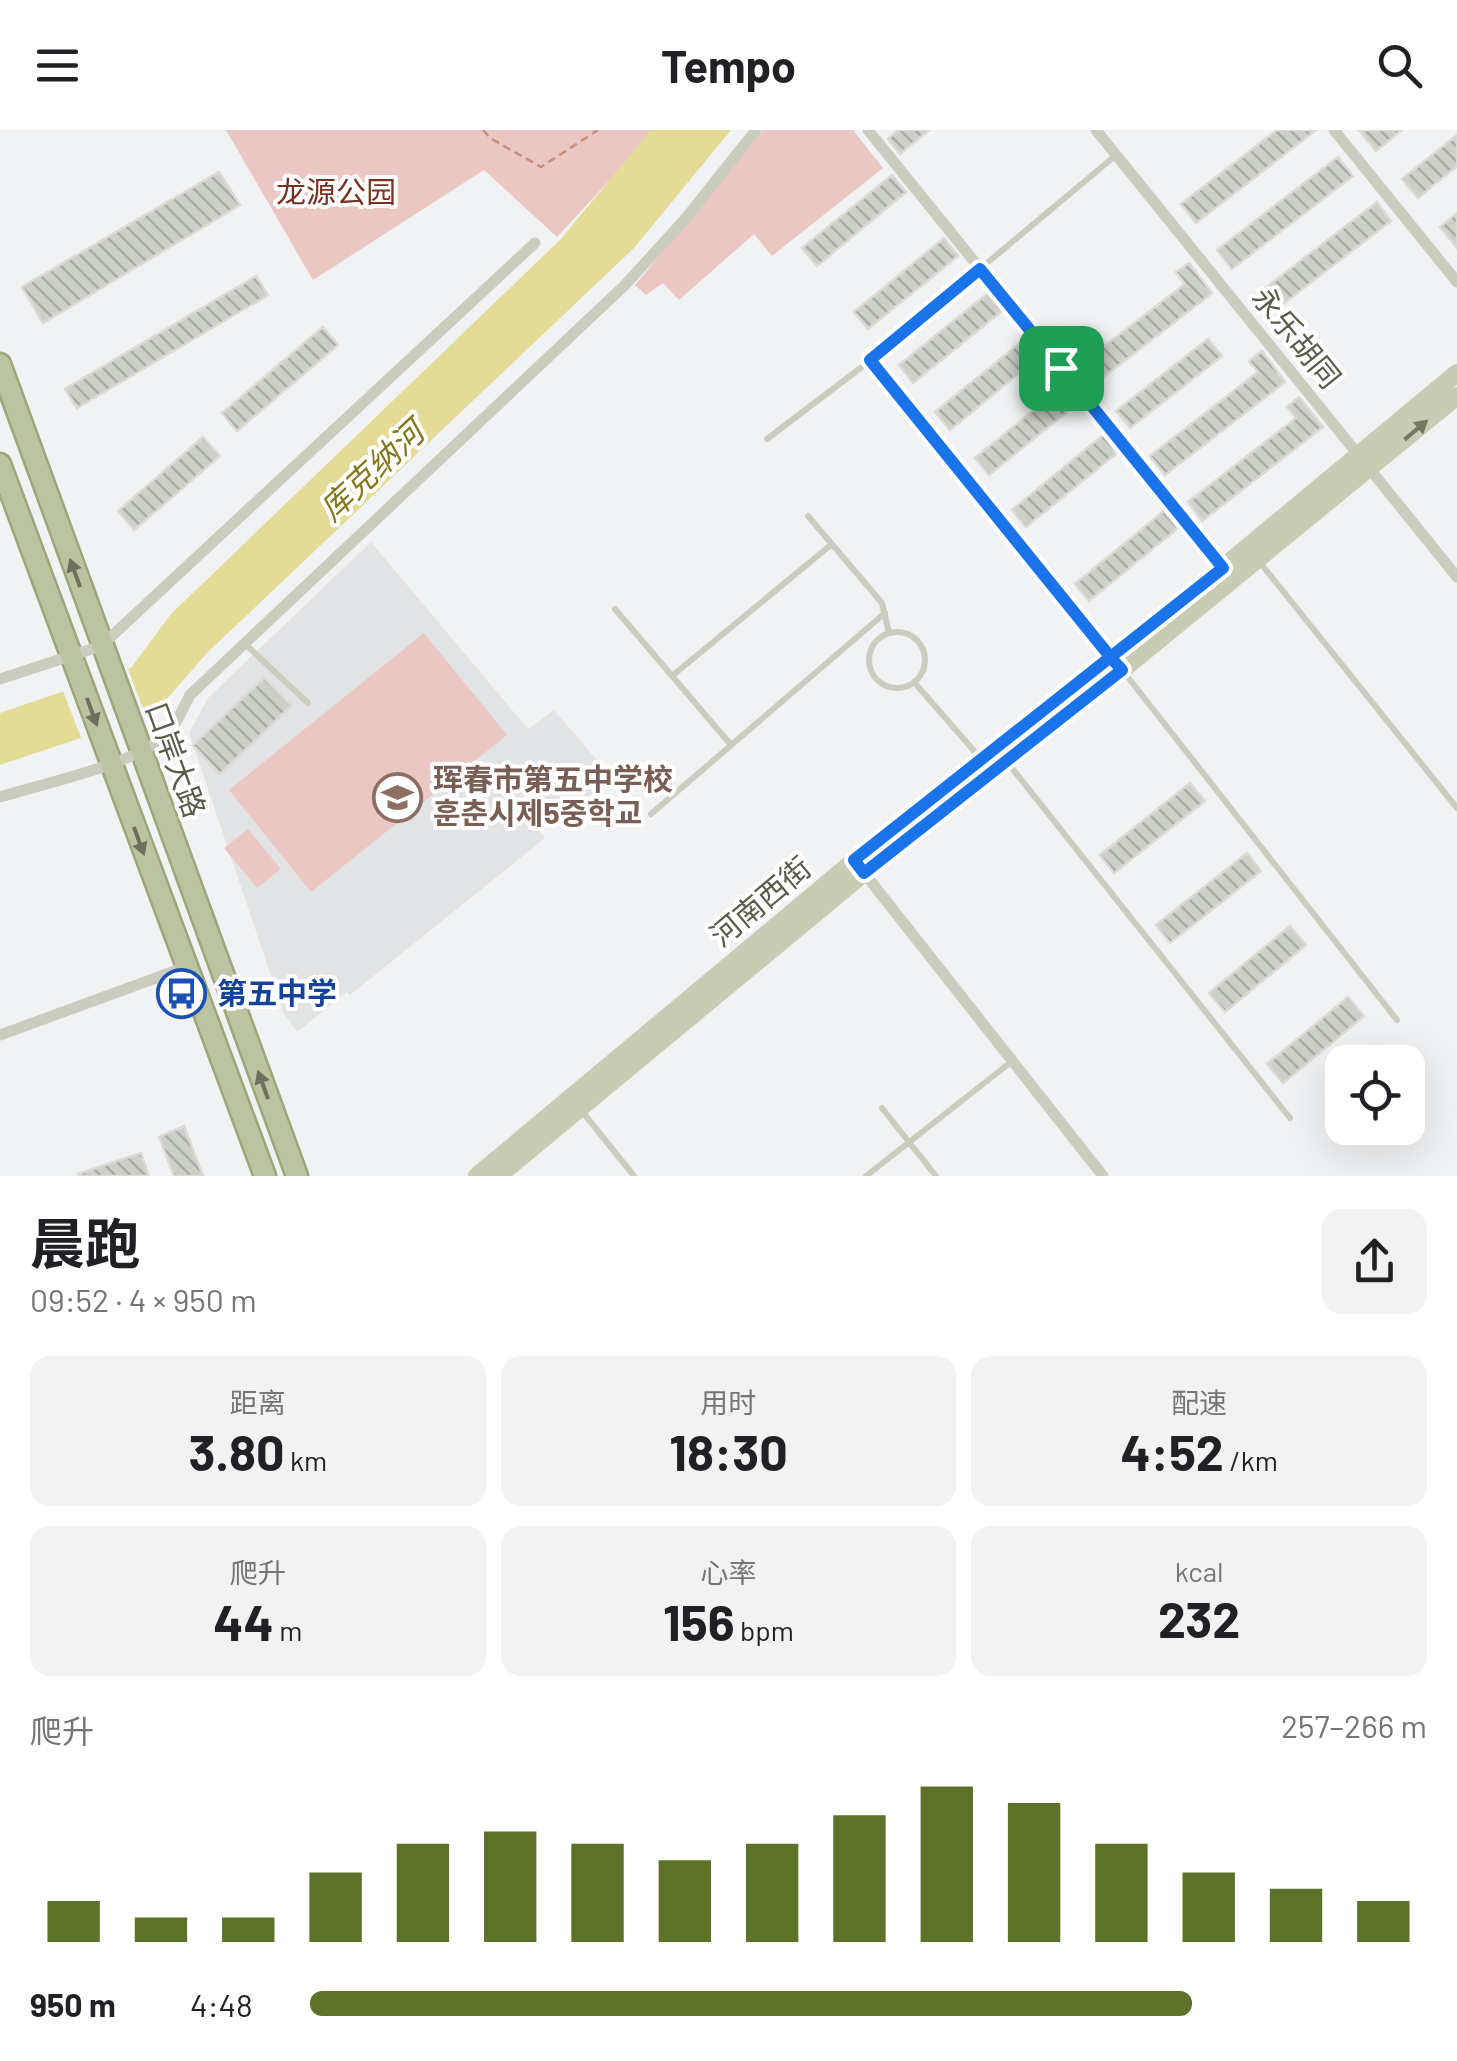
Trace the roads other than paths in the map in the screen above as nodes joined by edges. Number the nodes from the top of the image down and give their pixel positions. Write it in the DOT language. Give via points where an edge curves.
graph roads {
  1 [pos="756,130"];
  2 [pos="868,130"];
  3 [pos="1096,130"];
  4 [pos="1334,130"];
  5 [pos="1116,156"];
  6 [pos="535,243"];
  7 [pos="980,269"];
  8 [pos="1457,282"];
  9 [pos="870,360"];
  10 [pos="0,364"];
  11 [pos="1457,373"];
  12 [pos="1457,396"];
  13 [pos="768,440"];
  14 [pos="1364,463"];
  15 [pos="0,464"];
  16 [pos="808,516"];
  17 [pos="832,544"];
  18 [pos="1257,559"];
  19 [pos="1223,568"];
  20 [pos="1457,578"];
  21 [pos="615,609"];
  22 [pos="884,614"];
  23 [pos="889,633"];
  24 [pos="244,643"];
  25 [pos="104,655"];
  26 [pos="1117,664"];
  27 [pos="74,666"];
  28 [pos="672,676"];
  29 [pos="0,679"];
  30 [pos="914,682"];
  31 [pos="308,703"];
  32 [pos="138,745"];
  33 [pos="730,746"];
  34 [pos="108,756"];
  35 [pos="982,760"];
  36 [pos="1006,761"];
  37 [pos="0,796"];
  38 [pos="1457,808"];
  39 [pos="651,814"];
  40 [pos="859,867"];
  41 [pos="186,967"];
  42 [pos="1397,1020"];
  43 [pos="0,1035"];
  44 [pos="1012,1061"];
  45 [pos="580,1108"];
  46 [pos="882,1108"];
  47 [pos="1290,1118"];
  48 [pos="909,1142"];
  49 [pos="265,1176"];
  50 [pos="297,1176"];
  51 [pos="477,1176"];
  52 [pos="498,1176"];
  53 [pos="634,1176"];
  54 [pos="866,1176"];
  55 [pos="936,1176"];
  56 [pos="1103,1176"];
  1 -- 24 [label="street" via="624,285"];
  2 -- 7 [label="street"];
  3 -- 5 [label="street, 永乐胡同"];
  4 -- 8 [label="street"];
  5 -- 7 [label="lane"];
  5 -- 14 [label="street, 永乐胡同"];
  6 -- 25 [label="street"];
  7 -- 9 [label="lane"];
  7 -- 19 [label="street"];
  9 -- 13 [label="lane"];
  9 -- 26 [label="street"];
  25 -- 10 [label="highway, 口岸大路, one-way"];
  11 -- 14 [label="main road, 河南西街"];
  14 -- 12 [label="main road, 河南西街, one-way"];
  14 -- 18 [label="main road, 河南西街"];
  14 -- 19 [label="main road, 河南西街"];
  14 -- 20 [label="street, 永乐胡同"];
  15 -- 27 [label="highway, 口岸大路"];
  16 -- 17 [label="lane"];
  17 -- 22 [label="lane"];
  17 -- 28 [label="lane"];
  18 -- 26 [label="main road, 河南西街"];
  18 -- 38 [label="lane"];
  19 -- 26 [label="main road, 河南西街"];
  21 -- 28 [label="lane"];
  22 -- 23 [label="lane"];
  22 -- 33 [label="lane"];
  23 -- 30 [label="lane" via="908,634 921,645 925,662"];
  23 -- 30 [label="lane" via="870,653 872,672 894,687"];
  24 -- 31 [label="lane"];
  24 -- 32 [label="street" via="190,695 165,736"];
  25 -- 27 [label="street"];
  25 -- 32 [label="highway, 口岸大路"];
  26 -- 35 [label="main road, 河南西街"];
  26 -- 36 [label="main road, 河南西街"];
  26 -- 42 [label="lane"];
  27 -- 29 [label="street"];
  27 -- 34 [label="highway, 口岸大路, one-way"];
  28 -- 33 [label="lane"];
  30 -- 35 [label="lane"];
  32 -- 34 [label="street"];
  50 -- 32 [label="highway, 口岸大路, one-way"];
  33 -- 39 [label="lane"];
  34 -- 37 [label="street"];
  34 -- 41 [label="highway, 口岸大路, one-way"];
  35 -- 40 [label="main road, 河南西街"];
  36 -- 40 [label="main road, 河南西街"];
  36 -- 47 [label="lane"];
  40 -- 44 [label="street"];
  40 -- 45 [label="main road, 河南西街"];
  40 -- 51 [label="main road, 河南西街"];
  41 -- 43 [label="street"];
  41 -- 49 [label="highway, 口岸大路"];
  44 -- 48 [label="lane"];
  44 -- 56 [label="street"];
  45 -- 52 [label="main road, 河南西街"];
  45 -- 53 [label="lane"];
  46 -- 48 [label="lane"];
  48 -- 54 [label="lane"];
  48 -- 55 [label="lane"];
}
